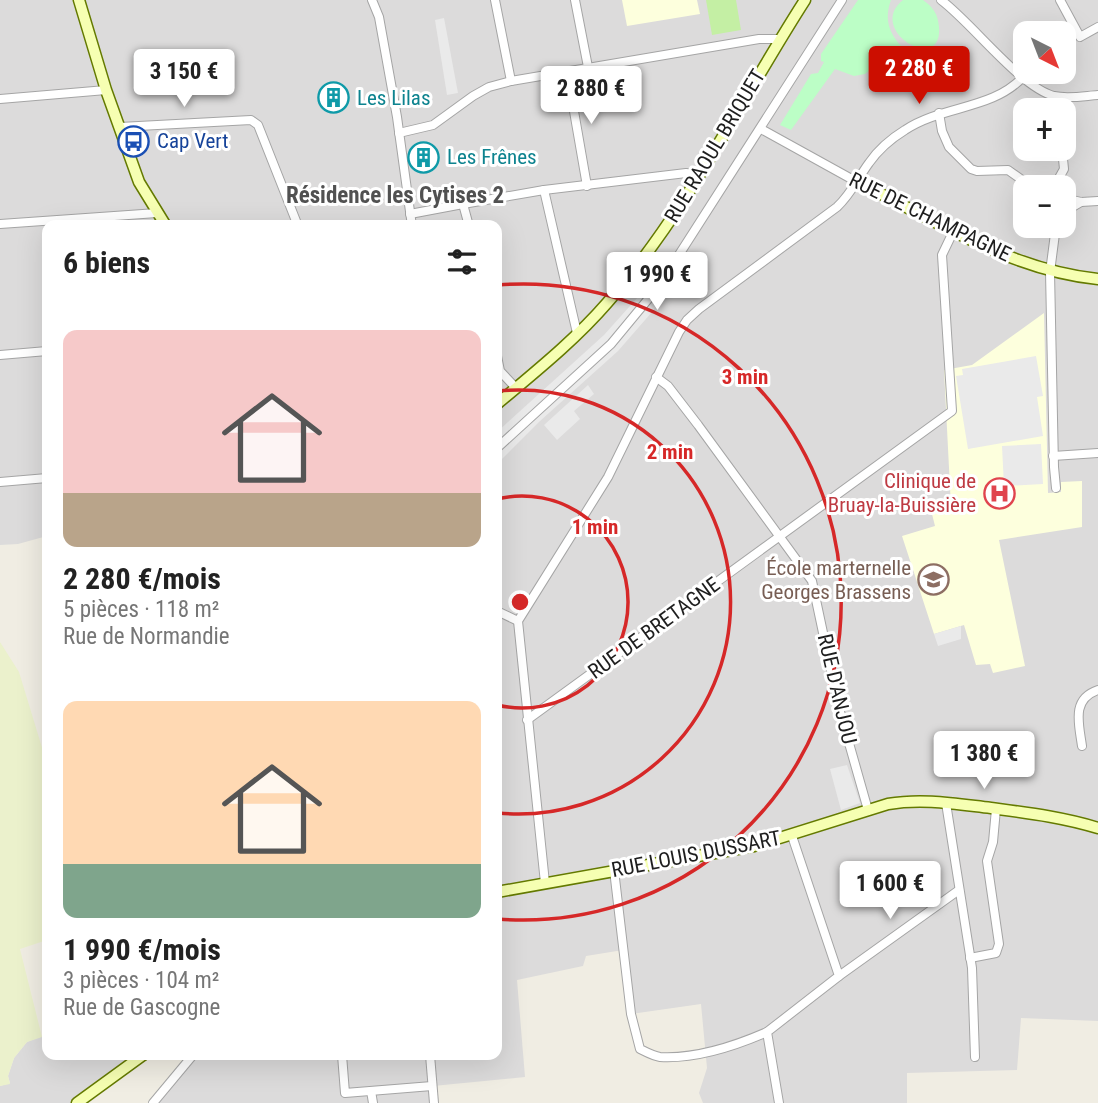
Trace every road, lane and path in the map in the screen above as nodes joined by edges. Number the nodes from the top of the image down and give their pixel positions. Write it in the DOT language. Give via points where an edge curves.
graph roads {
  1 [pos="79,0"];
  2 [pos="372,0"];
  3 [pos="495,0"];
  4 [pos="575,0"];
  5 [pos="805,0"];
  6 [pos="842,0"];
  7 [pos="941,0"];
  8 [pos="948,0"];
  9 [pos="1060,0"];
  10 [pos="956,11"];
  11 [pos="1098,27"];
  12 [pos="780,39"];
  13 [pos="1013,67"];
  14 [pos="588,68"];
  15 [pos="567,71"];
  16 [pos="511,81"];
  17 [pos="1014,84"];
  18 [pos="1033,84"];
  19 [pos="106,90"];
  20 [pos="1098,95"];
  21 [pos="1063,98"];
  22 [pos="0,99"];
  23 [pos="939,113"];
  24 [pos="120,127"];
  25 [pos="761,129"];
  26 [pos="398,133"];
  27 [pos="1015,175"];
  28 [pos="698,176"];
  29 [pos="857,182"];
  30 [pos="587,186"];
  31 [pos="544,190"];
  32 [pos="1076,201"];
  33 [pos="1098,201"];
  34 [pos="1081,202"];
  35 [pos="463,204"];
  36 [pos="1076,205"];
  37 [pos="157,213"];
  38 [pos="410,214"];
  39 [pos="57,220"];
  40 [pos="162,220"];
  41 [pos="296,220"];
  42 [pos="411,220"];
  43 [pos="467,220"];
  44 [pos="42,221"];
  45 [pos="0,224"];
  46 [pos="953,232"];
  47 [pos="1054,238"];
  48 [pos="1050,272"];
  49 [pos="1098,279"];
  50 [pos="577,333"];
  51 [pos="42,351"];
  52 [pos="0,355"];
  53 [pos="502,373"];
  54 [pos="656,377"];
  55 [pos="516,388"];
  56 [pos="502,400"];
  57 [pos="502,443"];
  58 [pos="1098,453"];
  59 [pos="1053,456"];
  60 [pos="42,478"];
  61 [pos="0,482"];
  62 [pos="1056,488"];
  63 [pos="780,537"];
  64 [pos="502,613"];
  65 [pos="518,621"];
  66 [pos="1098,690"];
  67 [pos="527,720"];
  68 [pos="1082,746"];
  69 [pos="946,803"];
  70 [pos="996,809"];
  71 [pos="868,810"];
  72 [pos="1098,828"];
  73 [pos="792,836"];
  74 [pos="614,870"];
  75 [pos="545,883"];
  76 [pos="959,890"];
  77 [pos="502,891"];
  78 [pos="970,958"];
  79 [pos="839,976"];
  80 [pos="767,1032"];
  81 [pos="975,1056"];
  82 [pos="136,1060"];
  83 [pos="189,1060"];
  84 [pos="342,1060"];
  85 [pos="430,1060"];
  86 [pos="432,1086"];
  87 [pos="371,1091"];
  88 [pos="77,1103"];
  89 [pos="153,1103"];
  90 [pos="373,1103"];
  91 [pos="434,1103"];
  92 [pos="779,1103"];
  1 -- 19 [label="street"];
  2 -- 26 [label="street" via="379,17"];
  3 -- 16 [label="street"];
  4 -- 14 [label="street"];
  5 -- 12 [label="street, RUE RAOUL BRIQUET"];
  6 -- 25 [label="street"];
  7 -- 10 [label="street"];
  8 -- 10 [label="street"];
  9 -- 11 [label="street" via="1080,37"];
  10 -- 13 [label="street"];
  12 -- 14 [label="street"];
  12 -- 28 [label="street, RUE RAOUL BRIQUET"];
  14 -- 15 [label="street"];
  15 -- 16 [label="street"];
  15 -- 30 [label="street"];
  16 -- 26 [label="street" via="473,96 433,125"];
  17 -- 23 [label="street" via="985,101"];
  18 -- 21 [label="street"];
  19 -- 22 [label="street"];
  19 -- 24 [label="street"];
  20 -- 21 [label="street"];
  23 -- 27 [label="street" via="949,147 974,170 1008,170"];
  23 -- 29 [label="street" via="887,143"];
  24 -- 37 [label="street" via="139,182"];
  24 -- 41 [label="street" via="251,120 258,125"];
  25 -- 29 [label="street, RUE DE CHAMPAGNE"];
  25 -- 57 [label="street" via="665,278 637,313 611,344"];
  26 -- 38 [label="street"];
  28 -- 30 [label="street" via="686,173"];
  28 -- 50 [label="street, RUE RAOUL BRIQUET" via="643,259"];
  29 -- 46 [label="street, RUE DE CHAMPAGNE"];
  29 -- 54 [label="street" via="838,207 687,320"];
  30 -- 31 [label="street"];
  31 -- 35 [label="street"];
  31 -- 50 [label="street"];
  32 -- 34 [label="street"];
  33 -- 34 [label="street"];
  34 -- 36 [label="street"];
  35 -- 38 [label="street"];
  35 -- 43 [label="street"];
  37 -- 39 [label="street"];
  37 -- 40 [label="street"];
  38 -- 42 [label="street"];
  44 -- 45 [label="street"];
  46 -- 48 [label="street, RUE DE CHAMPAGNE"];
  46 -- 63 [label="street, RUE DE BRETAGNE" via="942,255 953,411"];
  47 -- 48 [label="street"];
  48 -- 49 [label="street, RUE DE CHAMPAGNE"];
  48 -- 59 [label="street"];
  50 -- 55 [label="street, RUE RAOUL BRIQUET"];
  51 -- 52 [label="street"];
  53 -- 55 [label="street"];
  54 -- 63 [label="street, RUE D'ANJOU" via="668,386"];
  54 -- 65 [label="street" via="608,477"];
  55 -- 56 [label="street, RUE RAOUL BRIQUET"];
  58 -- 59 [label="street"];
  59 -- 62 [label="street"];
  60 -- 61 [label="street"];
  63 -- 67 [label="street, RUE DE BRETAGNE"];
  63 -- 71 [label="street, RUE D'ANJOU" via="814,587 839,708"];
  64 -- 65 [label="street"];
  65 -- 67 [label="street"];
  66 -- 68 [label="street" via="1079,705"];
  67 -- 75 [label="street"];
  69 -- 70 [label="street, RUE LOUIS DUSSART"];
  69 -- 71 [label="street, RUE LOUIS DUSSART" via="906,801"];
  69 -- 76 [label="street"];
  70 -- 72 [label="street, RUE LOUIS DUSSART" via="1054,816"];
  70 -- 78 [label="street" via="987,861 999,944 996,953"];
  71 -- 73 [label="street, RUE LOUIS DUSSART"];
  73 -- 74 [label="street, RUE LOUIS DUSSART"];
  73 -- 79 [label="street"];
  74 -- 75 [label="street, RUE LOUIS DUSSART"];
  74 -- 80 [label="street" via="640,1049 658,1057 687,1055 738,1044"];
  75 -- 77 [label="street, RUE LOUIS DUSSART"];
  76 -- 78 [label="street"];
  76 -- 79 [label="street"];
  78 -- 81 [label="street"];
  79 -- 80 [label="street"];
  80 -- 92 [label="street"];
  82 -- 88 [label="street"];
  83 -- 89 [label="street"];
  84 -- 87 [label="street" via="345,1093"];
  85 -- 86 [label="street"];
  86 -- 87 [label="street"];
  86 -- 91 [label="street"];
  87 -- 90 [label="street"];
}
